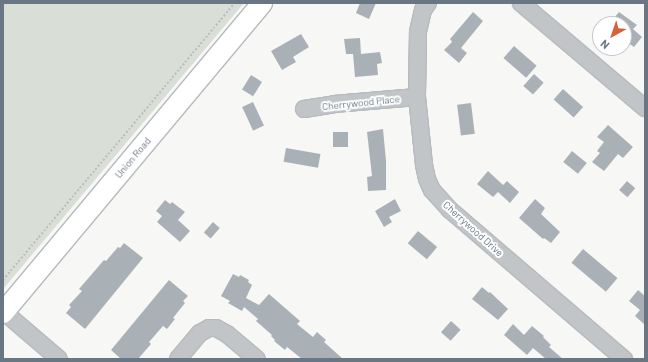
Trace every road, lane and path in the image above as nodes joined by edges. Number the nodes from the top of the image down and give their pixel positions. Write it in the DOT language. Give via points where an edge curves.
graph roads {
  1 [pos="235,3"];
  2 [pos="262,3"];
  3 [pos="428,3"];
  4 [pos="521,3"];
  5 [pos="417,97"];
  6 [pos="645,108"];
  7 [pos="304,109"];
  8 [pos="3,280"];
  9 [pos="4,313"];
  10 [pos="59,359"];
  11 [pos="178,359"];
  12 [pos="257,359"];
  13 [pos="624,359"];
  1 -- 8 [label="path"];
  2 -- 9 [label="main road, Union Road"];
  3 -- 5 [label="street, Cherrywood Drive" via="423,10 418,32"];
  4 -- 6 [label="street"];
  5 -- 7 [label="street, Cherrywood Place"];
  5 -- 13 [label="street, Cherrywood Drive" via="425,172 432,190 439,199"];
  9 -- 10 [label="street"];
  11 -- 12 [label="street" via="200,333 209,328 216,328"];
}
